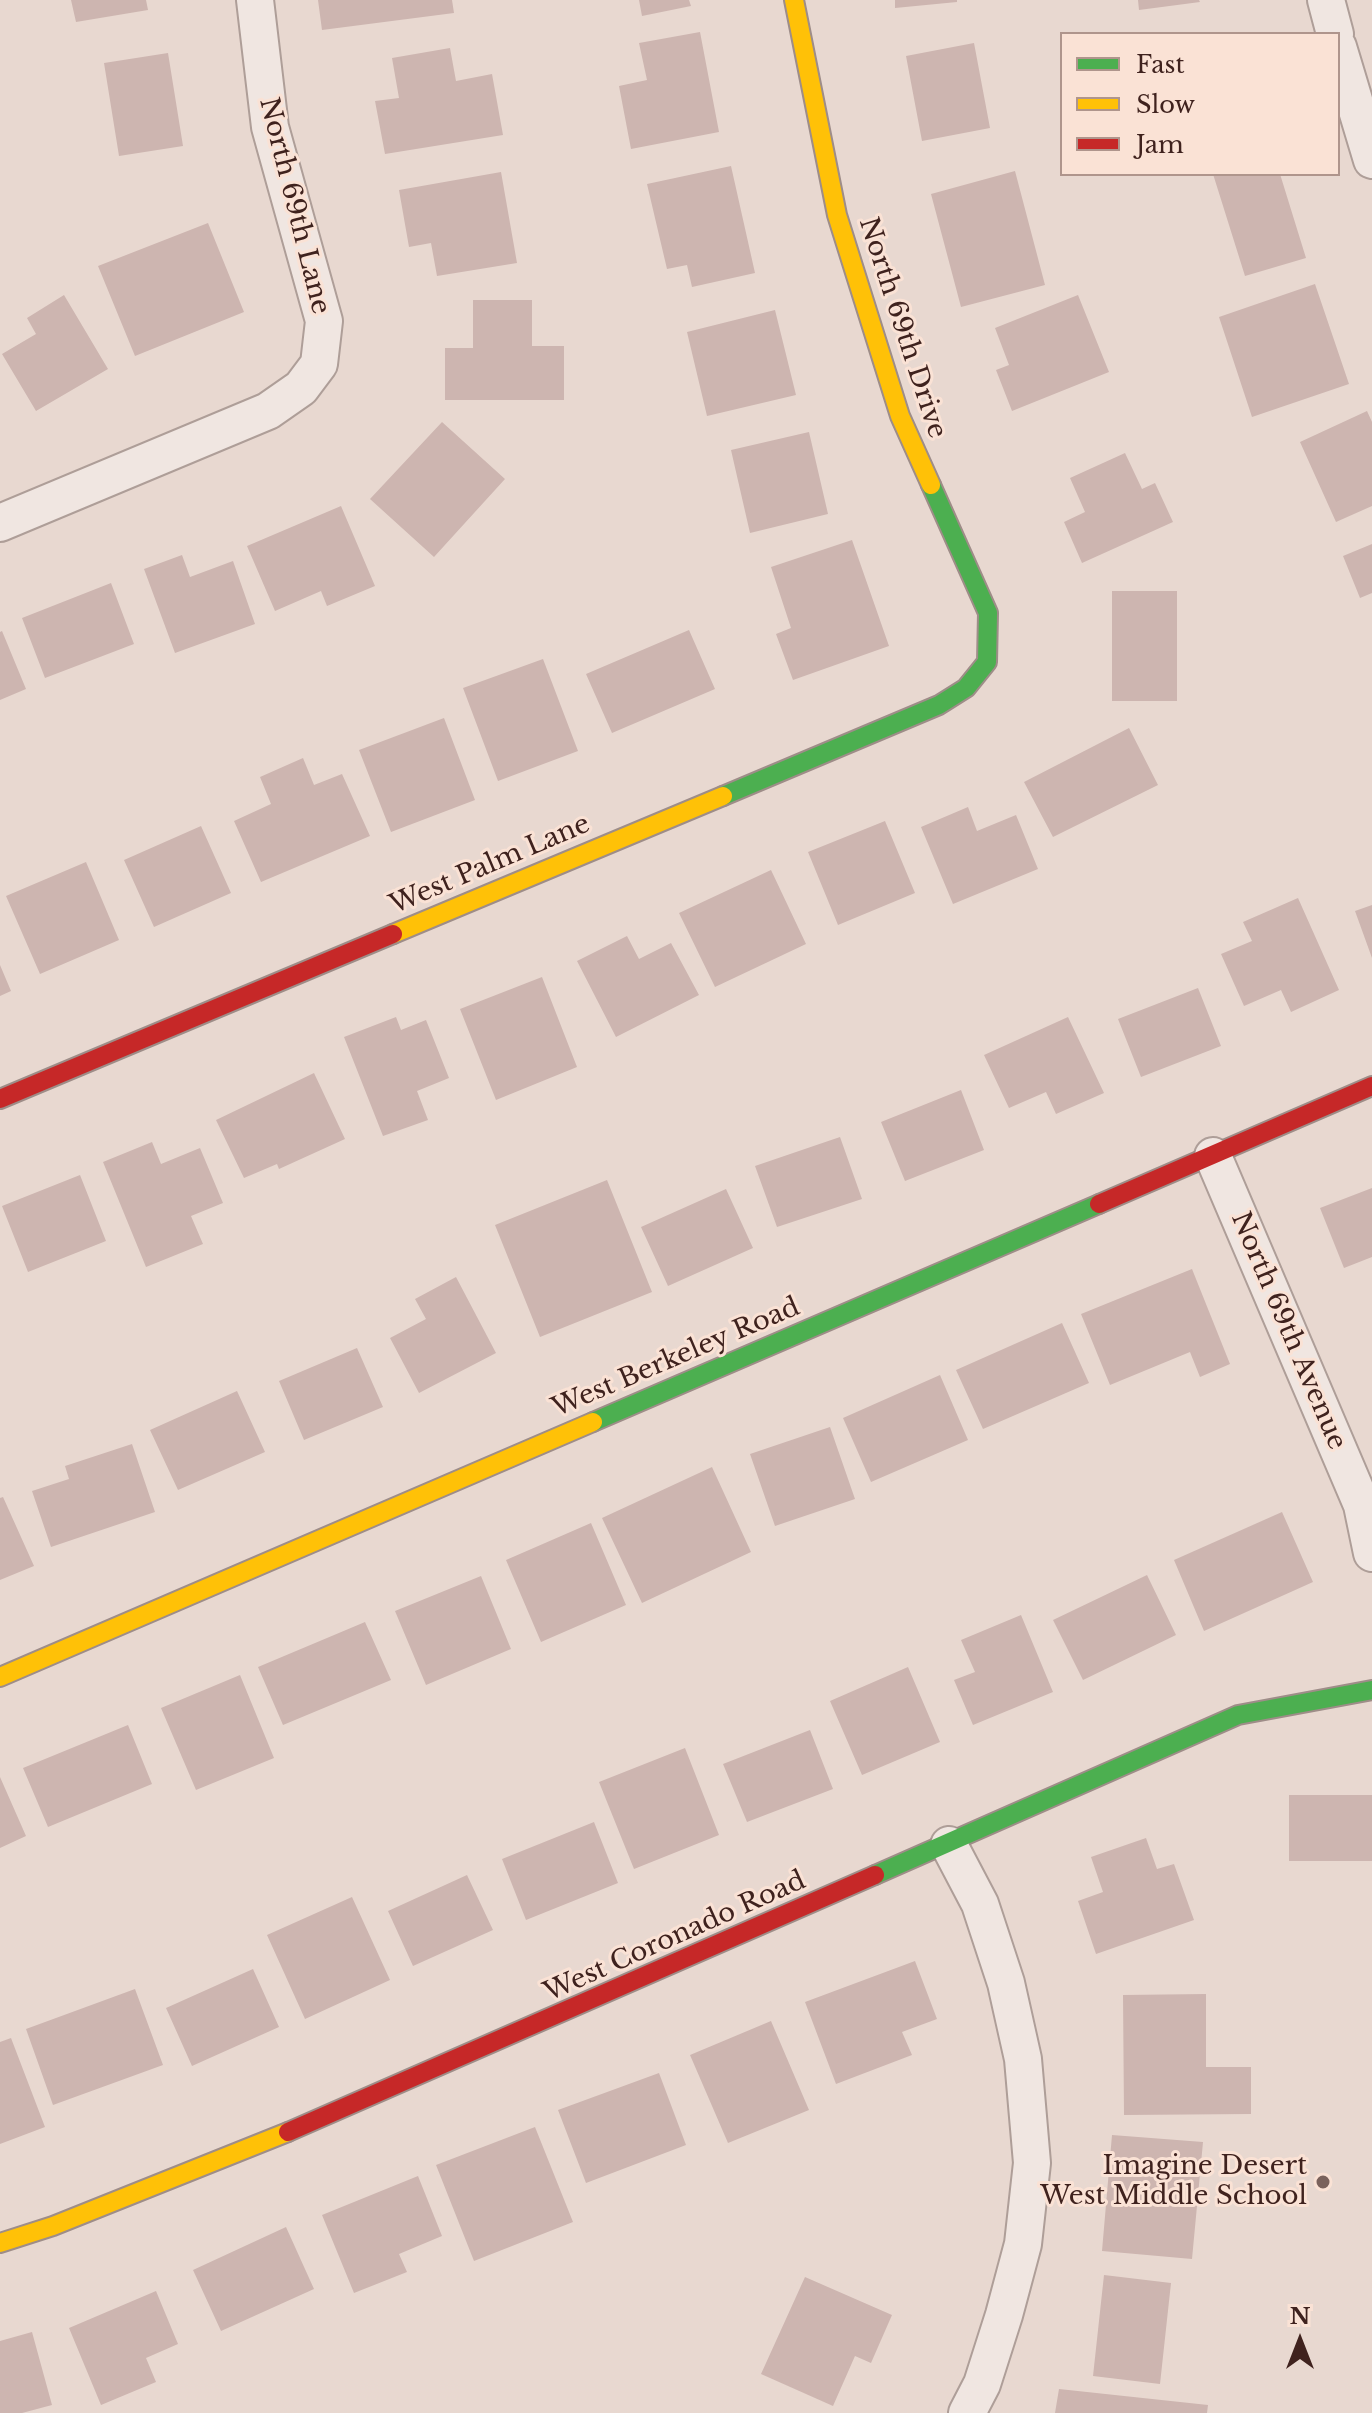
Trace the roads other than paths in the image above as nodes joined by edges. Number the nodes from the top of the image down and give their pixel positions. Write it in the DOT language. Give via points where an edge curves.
graph roads {
  1 [pos="255,0"];
  2 [pos="794,0"];
  3 [pos="1326,0"];
  4 [pos="1334,32"];
  5 [pos="1340,54"];
  6 [pos="1372,160"];
  7 [pos="0,523"];
  8 [pos="987,662"];
  9 [pos="1372,1086"];
  10 [pos="0,1099"];
  11 [pos="1213,1156"];
  12 [pos="1372,1553"];
  13 [pos="0,1677"];
  14 [pos="1372,1690"];
  15 [pos="949,1845"];
  16 [pos="0,2243"];
  17 [pos="967,2413"];
  1 -- 7 [label="street, North 69th Lane" via="270,127 324,321 319,364 301,388 268,411"];
  2 -- 8 [label="street, North 69th Drive" via="837,215 900,416 988,613"];
  3 -- 4 [label="street"];
  5 -- 6 [label="street"];
  8 -- 10 [label="street, West Palm Lane" via="966,688 939,705"];
  9 -- 11 [label="street, West Berkeley Road"];
  11 -- 12 [label="street, North 69th Avenue" via="1362,1505"];
  11 -- 13 [label="street, West Berkeley Road"];
  14 -- 15 [label="street, West Coronado Road" via="1238,1715"];
  15 -- 16 [label="street, West Coronado Road" via="326,2117"];
  15 -- 17 [label="street" via="980,1904 1006,1983 1023,2059 1032,2163 1023,2244 1000,2329"];
}
